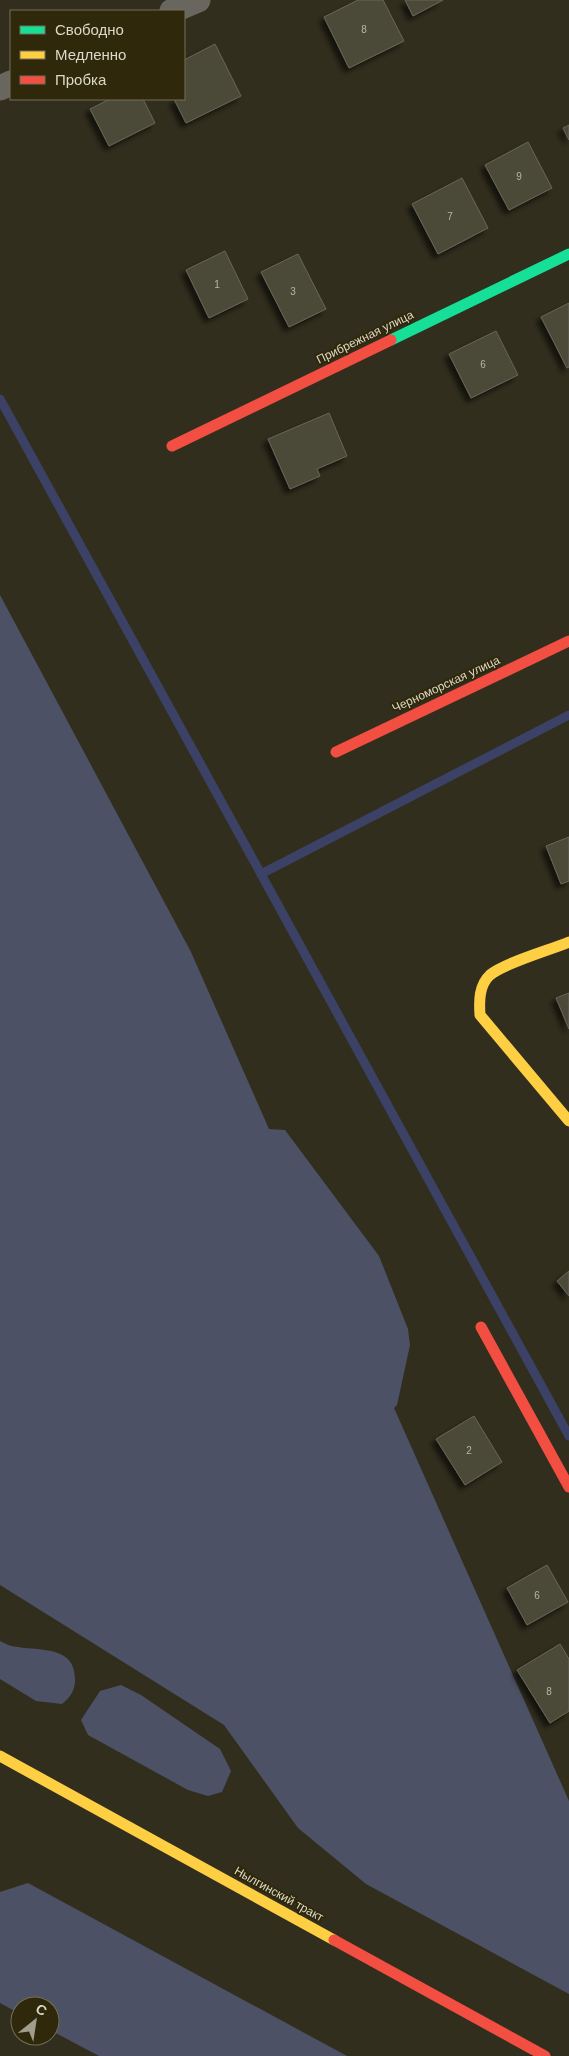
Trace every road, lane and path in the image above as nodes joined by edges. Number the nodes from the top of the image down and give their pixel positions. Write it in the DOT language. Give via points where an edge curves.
graph roads {
  1 [pos="198,0"];
  2 [pos="174,10"];
  3 [pos="569,254"];
  4 [pos="172,446"];
  5 [pos="569,641"];
  6 [pos="336,752"];
  7 [pos="569,942"];
  8 [pos="569,1120"];
  9 [pos="481,1327"];
  10 [pos="569,1487"];
  11 [pos="0,1756"];
  12 [pos="544,2056"];
  1 -- 2 [label="street"];
  3 -- 4 [label="street, Прибрежная улица"];
  5 -- 6 [label="street, Черноморская улица"];
  7 -- 8 [label="street" via="491,973 482,986 478,1001 480,1015"];
  9 -- 10 [label="street"];
  11 -- 12 [label="street, Нылгинский тракт"];
}
